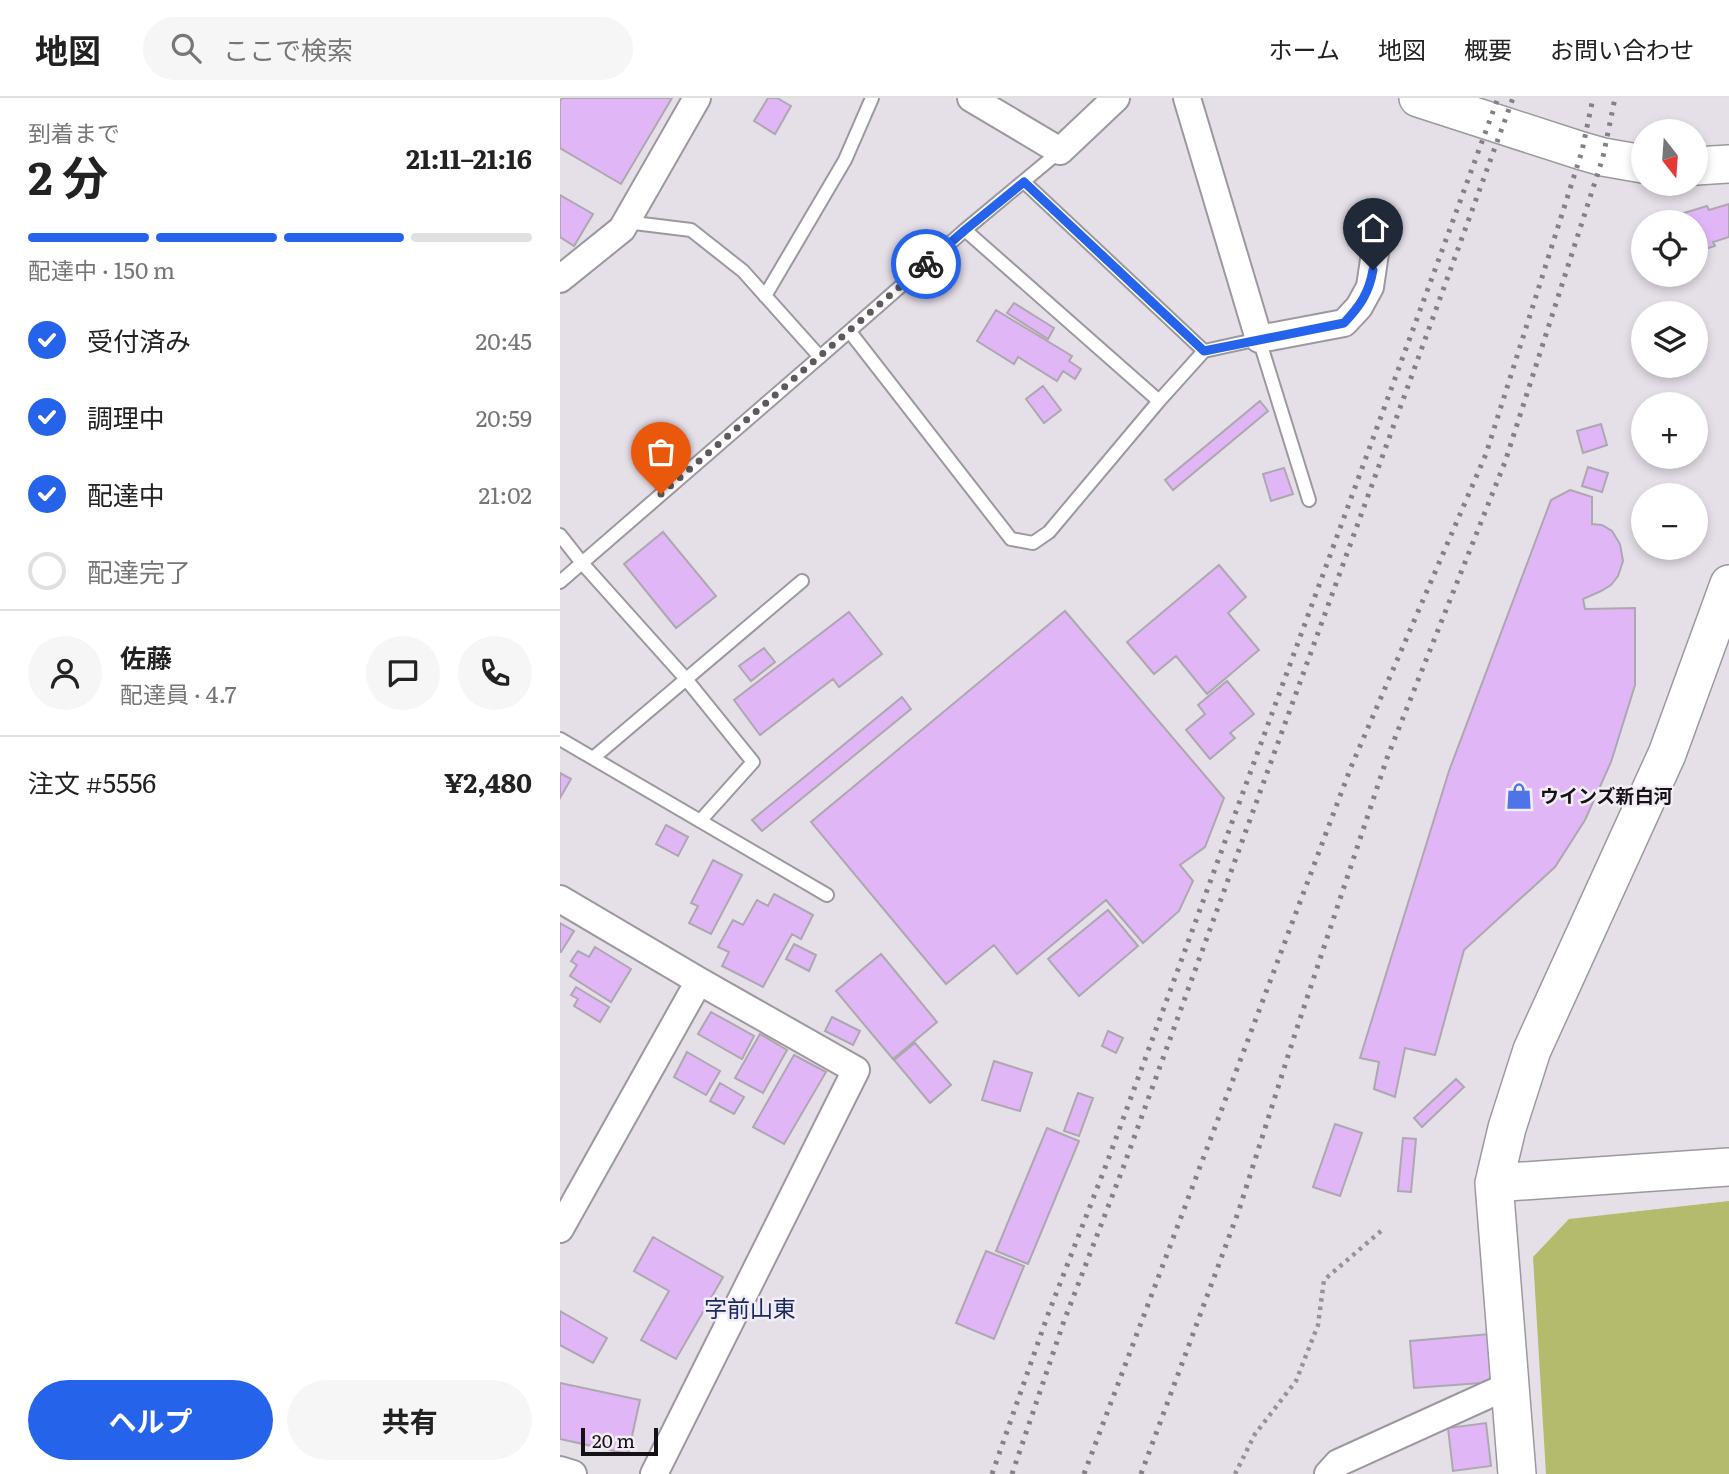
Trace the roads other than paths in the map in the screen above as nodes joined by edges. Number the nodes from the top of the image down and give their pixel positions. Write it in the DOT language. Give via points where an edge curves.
graph roads {
  1 [pos="697,98"];
  2 [pos="872,98"];
  3 [pos="971,98"];
  4 [pos="1116,98"];
  5 [pos="1187,98"];
  6 [pos="1418,98"];
  7 [pos="1060,151"];
  8 [pos="1631,162"];
  9 [pos="1729,164"];
  10 [pos="1708,165"];
  11 [pos="1024,182"];
  12 [pos="1376,220"];
  13 [pos="626,222"];
  14 [pos="965,230"];
  15 [pos="560,279"];
  16 [pos="765,296"];
  17 [pos="850,331"];
  18 [pos="1259,339"];
  19 [pos="1204,351"];
  20 [pos="820,357"];
  21 [pos="1159,401"];
  22 [pos="1309,500"];
  23 [pos="560,535"];
  24 [pos="582,563"];
  25 [pos="802,581"];
  26 [pos="560,582"];
  27 [pos="1729,584"];
  28 [pos="686,680"];
  29 [pos="560,739"];
  30 [pos="593,758"];
  31 [pos="701,821"];
  32 [pos="827,895"];
  33 [pos="560,899"];
  34 [pos="699,981"];
  35 [pos="1729,1167"];
  36 [pos="1494,1183"];
  37 [pos="560,1229"];
  38 [pos="1510,1385"];
  39 [pos="560,1470"];
  40 [pos="573,1474"];
  41 [pos="654,1474"];
  42 [pos="1328,1474"];
  43 [pos="1517,1474"];
  1 -- 13 [label="street"];
  2 -- 16 [label="lane" via="845,160"];
  3 -- 7 [label="street"];
  4 -- 7 [label="street"];
  5 -- 18 [label="street"];
  6 -- 8 [label="street"];
  7 -- 11 [label="lane"];
  9 -- 10 [label="street"];
  11 -- 14 [label="lane"];
  11 -- 19 [label="lane"];
  12 -- 18 [label="street" via="1370,287 1344,323"];
  13 -- 15 [label="street"];
  13 -- 16 [label="lane" via="691,230 743,271"];
  14 -- 17 [label="lane"];
  14 -- 21 [label="lane"];
  16 -- 20 [label="lane"];
  17 -- 20 [label="lane"];
  17 -- 21 [label="lane" via="1011,539 1033,543 1049,532"];
  18 -- 19 [label="lane"];
  18 -- 22 [label="lane"];
  19 -- 21 [label="lane"];
  20 -- 24 [label="lane"];
  23 -- 24 [label="lane"];
  24 -- 26 [label="lane"];
  24 -- 28 [label="lane"];
  25 -- 28 [label="lane"];
  27 -- 36 [label="street" via="1667,754 1532,1050"];
  28 -- 30 [label="lane"];
  28 -- 31 [label="lane" via="753,762"];
  29 -- 30 [label="lane"];
  30 -- 31 [label="lane"];
  31 -- 32 [label="lane"];
  33 -- 34 [label="street"];
  34 -- 37 [label="street"];
  34 -- 41 [label="street" via="856,1070"];
  35 -- 36 [label="street"];
  36 -- 38 [label="street"];
  38 -- 42 [label="street" via="1338,1463"];
  38 -- 43 [label="street"];
  39 -- 40 [label="street"];
}
